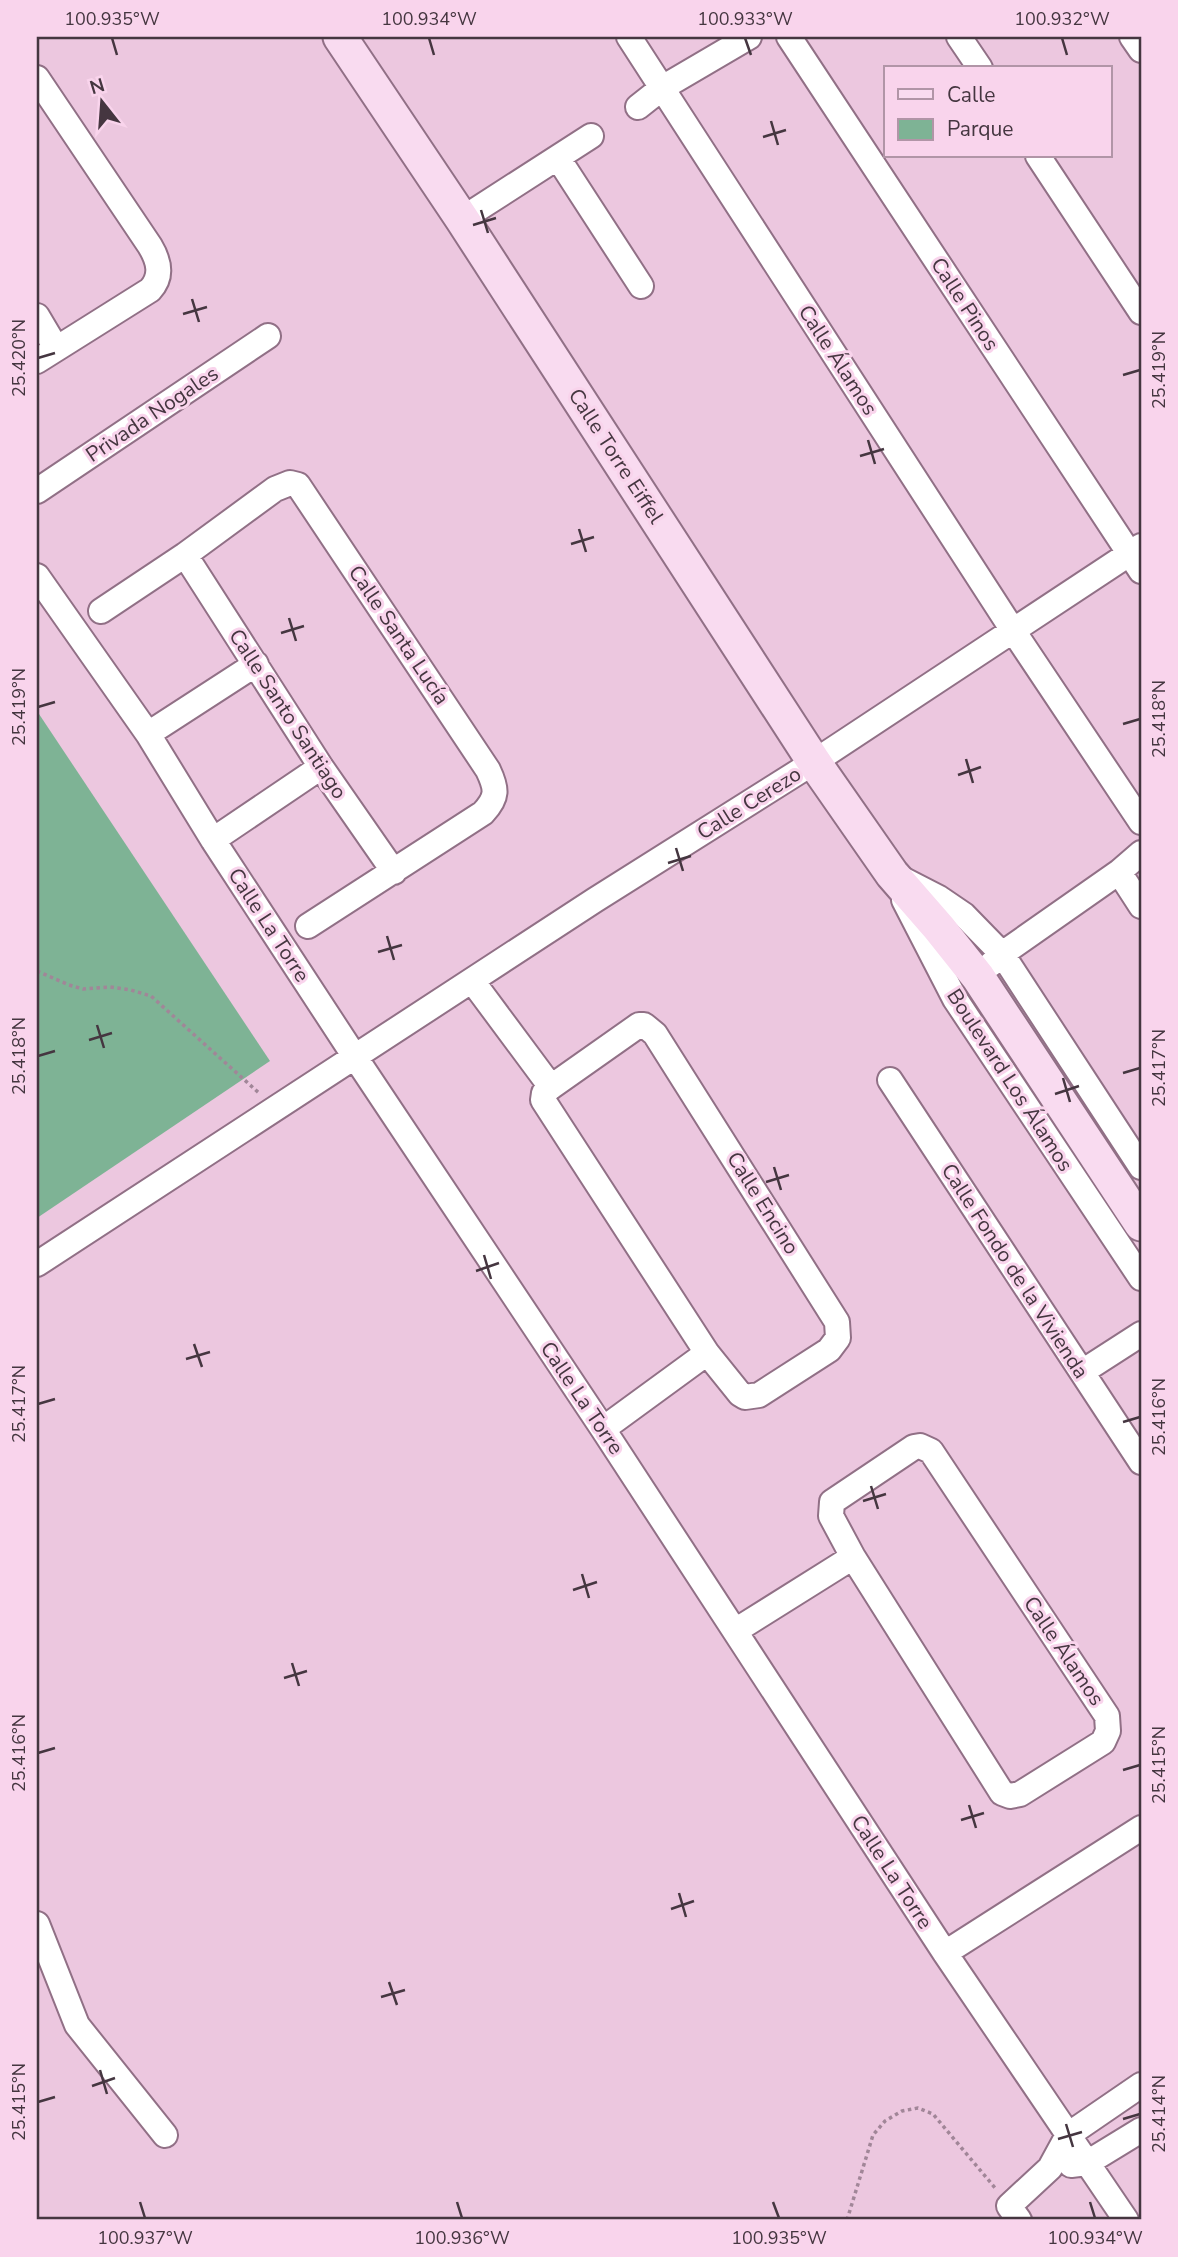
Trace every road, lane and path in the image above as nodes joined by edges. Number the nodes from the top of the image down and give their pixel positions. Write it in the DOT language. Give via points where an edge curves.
graph roads {
  1 [pos="340,37"];
  2 [pos="629,37"];
  3 [pos="749,37"];
  4 [pos="789,37"];
  5 [pos="959,37"];
  6 [pos="1132,37"];
  7 [pos="1141,50"];
  8 [pos="979,66"];
  9 [pos="37,78"];
  10 [pos="662,88"];
  11 [pos="638,107"];
  12 [pos="591,136"];
  13 [pos="558,158"];
  14 [pos="1039,158"];
  15 [pos="462,219"];
  16 [pos="641,286"];
  17 [pos="1141,312"];
  18 [pos="37,316"];
  19 [pos="268,337"];
  20 [pos="46,354"];
  21 [pos="37,491"];
  22 [pos="185,555"];
  23 [pos="1137,557"];
  24 [pos="37,576"];
  25 [pos="101,611"];
  26 [pos="1012,629"];
  27 [pos="256,664"];
  28 [pos="148,734"];
  29 [pos="814,762"];
  30 [pos="321,767"];
  31 [pos="1141,822"];
  32 [pos="214,840"];
  33 [pos="1141,853"];
  34 [pos="394,872"];
  35 [pos="1119,872"];
  36 [pos="892,874"];
  37 [pos="1141,906"];
  38 [pos="308,926"];
  39 [pos="1002,954"];
  40 [pos="37,971"];
  41 [pos="472,982"];
  42 [pos="967,988"];
  43 [pos="355,1057"];
  44 [pos="890,1080"];
  45 [pos="551,1087"];
  46 [pos="276,1109"];
  47 [pos="1132,1134"];
  48 [pos="1083,1164"];
  49 [pos="1141,1167"];
  50 [pos="1141,1224"];
  51 [pos="37,1264"];
  52 [pos="1141,1278"];
  53 [pos="1141,1334"];
  54 [pos="707,1353"];
  55 [pos="1082,1373"];
  56 [pos="603,1429"];
  57 [pos="1141,1462"];
  58 [pos="853,1557"];
  59 [pos="735,1631"];
  60 [pos="1141,1828"];
  61 [pos="37,1924"];
  62 [pos="945,1953"];
  63 [pos="1141,2085"];
  64 [pos="1141,2130"];
  65 [pos="165,2135"];
  66 [pos="1068,2135"];
  67 [pos="1087,2163"];
  68 [pos="1050,2168"];
  69 [pos="1014,2213"];
  70 [pos="847,2220"];
  71 [pos="1126,2220"];
  1 -- 15 [label="street, Calle Torre Eiffel"];
  2 -- 10 [label="street, Calle Álamos"];
  3 -- 10 [label="street"];
  4 -- 23 [label="street, Calle Pinos"];
  5 -- 8 [label="street"];
  6 -- 7 [label="street"];
  9 -- 20 [label="street" via="150,246 159,267 150,290"];
  10 -- 11 [label="street"];
  10 -- 26 [label="street, Calle Álamos"];
  12 -- 13 [label="street"];
  13 -- 15 [label="street"];
  13 -- 16 [label="street"];
  14 -- 17 [label="street"];
  15 -- 29 [label="street, Calle Torre Eiffel"];
  18 -- 20 [label="street"];
  19 -- 21 [label="street, Privada Nogales"];
  22 -- 25 [label="street, Calle Santa Lucía"];
  22 -- 27 [label="street, Calle Santo Santiago"];
  22 -- 34 [label="street, Calle Santa Lucía" via="275,489 298,485 451,713 488,770 494,798 483,813"];
  23 -- 26 [label="street, Calle Cerezo"];
  24 -- 28 [label="street, Calle La Torre"];
  26 -- 29 [label="street, Calle Cerezo"];
  26 -- 31 [label="street, Calle Álamos"];
  27 -- 28 [label="street"];
  27 -- 30 [label="street, Calle Santo Santiago"];
  28 -- 32 [label="street, Calle La Torre"];
  29 -- 36 [label="street, Calle Torre Eiffel"];
  29 -- 41 [label="street, Calle Cerezo"];
  30 -- 32 [label="street"];
  30 -- 34 [label="street, Calle Santo Santiago"];
  32 -- 43 [label="street, Calle La Torre"];
  33 -- 35 [label="street"];
  34 -- 38 [label="street, Calle Santa Lucía"];
  35 -- 37 [label="street"];
  35 -- 39 [label="street"];
  36 -- 39 [label="street" via="964,915"];
  36 -- 42 [label="street, Boulevard Los Álamos" via="940,928"];
  39 -- 42 [label="street"];
  39 -- 47 [label="street"];
  40 -- 46 [label="path" via="83,989 110,987 151,996"];
  41 -- 43 [label="street, Calle Cerezo"];
  41 -- 45 [label="street"];
  42 -- 48 [label="street, Boulevard Los Álamos"];
  43 -- 46 [label="street, Calle Cerezo"];
  43 -- 56 [label="street, Calle La Torre"];
  44 -- 55 [label="street, Calle Fondo de la Vivienda"];
  45 -- 54 [label="street, Calle Encino" via="543,1100"];
  45 -- 54 [label="street, Calle Encino" via="639,1025 650,1028 838,1328 838,1338 829,1350 752,1397 740,1394"];
  46 -- 51 [label="street, Calle Cerezo"];
  47 -- 48 [label="street"];
  47 -- 49 [label="street"];
  48 -- 50 [label="street, Boulevard Los Álamos"];
  48 -- 52 [label="street, Boulevard Los Álamos"];
  53 -- 55 [label="street"];
  54 -- 56 [label="street"];
  55 -- 57 [label="street, Calle Fondo de la Vivienda"];
  56 -- 59 [label="street, Calle La Torre"];
  58 -- 58 [label="street, Calle Álamos" via="1002,1793 1020,1794 1103,1742 1109,1724 1104,1711 927,1448 914,1447 832,1502 831,1516"];
  58 -- 59 [label="street"];
  59 -- 62 [label="street, Calle La Torre"];
  60 -- 62 [label="street"];
  61 -- 65 [label="street" via="77,2025"];
  62 -- 66 [label="street, Calle La Torre"];
  63 -- 66 [label="street"];
  64 -- 67 [label="street"];
  66 -- 67 [label="street, Calle La Torre"];
  66 -- 68 [label="street"];
  67 -- 68 [label="street"];
  67 -- 71 [label="street, Calle La Torre"];
  68 -- 69 [label="street"];
  69 -- 70 [label="path" via="933,2114 918,2108 902,2111 873,2135"];
}
